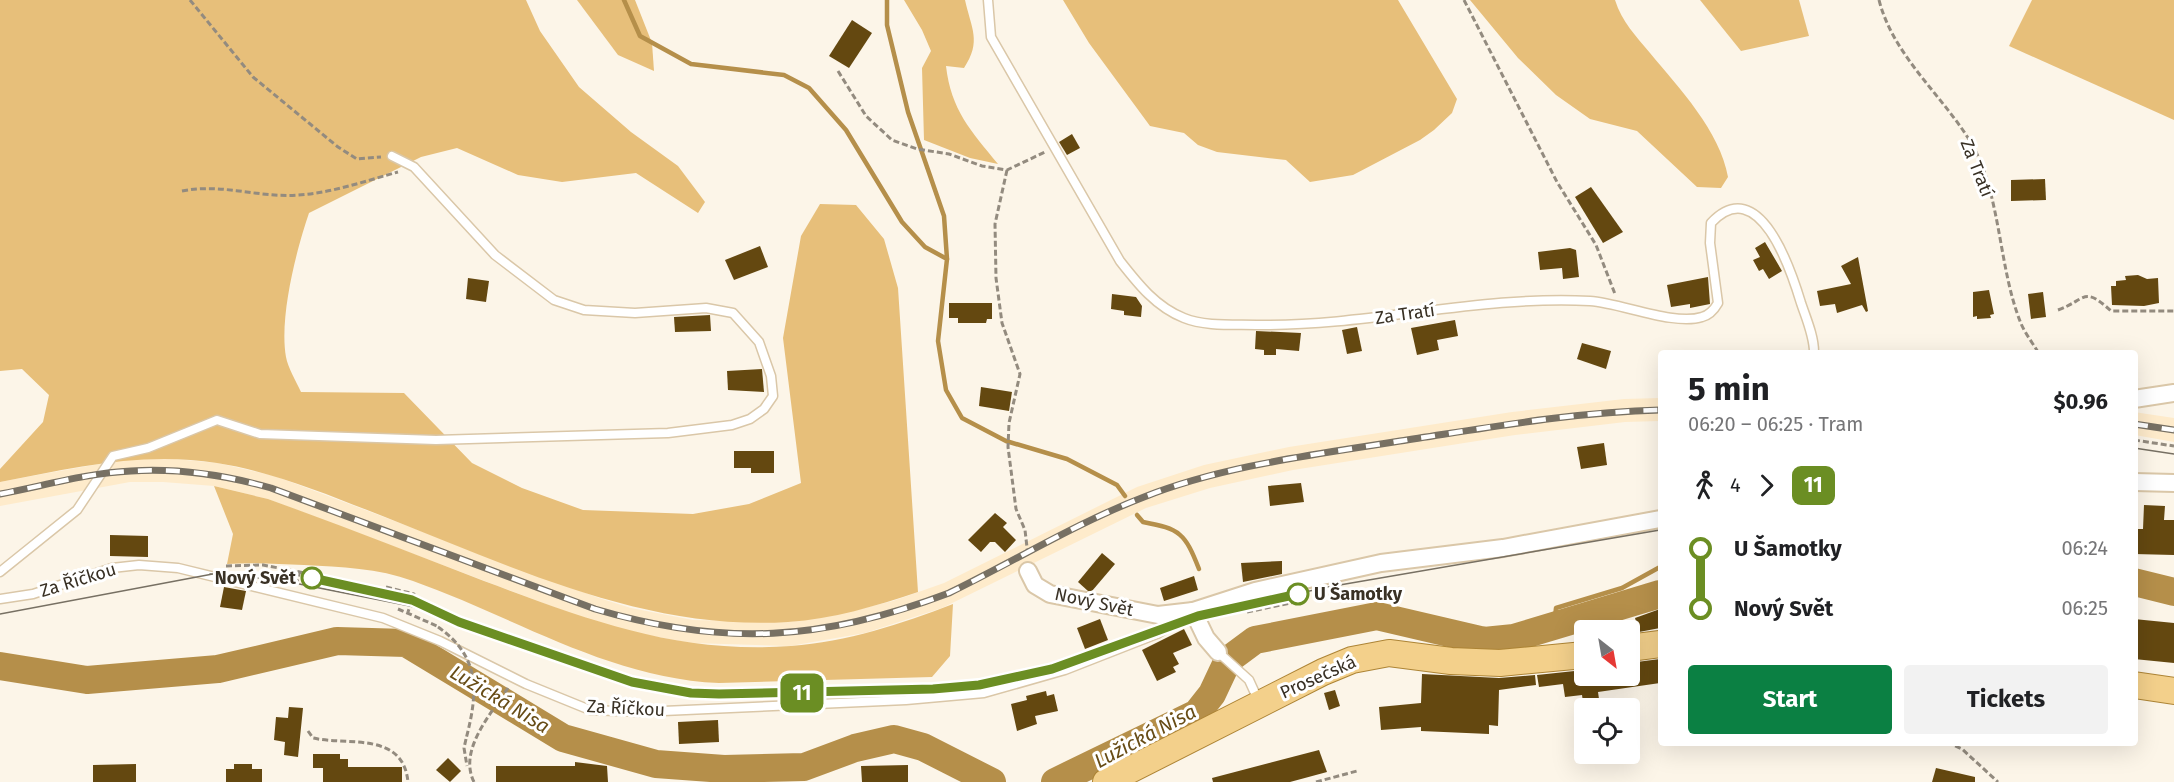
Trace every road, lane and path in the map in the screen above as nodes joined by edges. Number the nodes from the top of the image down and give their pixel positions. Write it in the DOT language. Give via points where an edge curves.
graph roads {
  1 [pos="190,0"];
  2 [pos="988,0"];
  3 [pos="1464,0"];
  4 [pos="1879,0"];
  5 [pos="838,71"];
  6 [pos="1056,147"];
  7 [pos="392,156"];
  8 [pos="414,167"];
  9 [pos="1007,170"];
  10 [pos="182,191"];
  11 [pos="1620,305"];
  12 [pos="2058,309"];
  13 [pos="2174,311"];
  14 [pos="1813,350"];
  15 [pos="2037,350"];
  16 [pos="2174,393"];
  17 [pos="2138,398"];
  18 [pos="2138,441"];
  19 [pos="2174,446"];
  20 [pos="2138,482"];
  21 [pos="2174,483"];
  22 [pos="1658,519"];
  23 [pos="223,566"];
  24 [pos="1028,571"];
  25 [pos="0,572"];
  26 [pos="310,574"];
  27 [pos="386,587"];
  28 [pos="1303,597"];
  29 [pos="0,599"];
  30 [pos="398,609"];
  31 [pos="1193,611"];
  32 [pos="408,612"];
  33 [pos="1240,613"];
  34 [pos="1658,644"];
  35 [pos="1640,647"];
  36 [pos="1218,652"];
  37 [pos="1574,656"];
  38 [pos="510,685"];
  39 [pos="2138,686"];
  40 [pos="2174,691"];
  41 [pos="1260,704"];
  42 [pos="308,730"];
  43 [pos="1956,746"];
  44 [pos="1357,771"];
  45 [pos="469,772"];
  46 [pos="408,782"];
  47 [pos="474,782"];
  48 [pos="1106,782"];
  49 [pos="1316,782"];
  50 [pos="1998,782"];
  1 -- 7 [label="path" via="253,77 338,147 357,159"];
  2 -- 6 [label="lane, Za Tratí" via="991,37"];
  3 -- 11 [label="path" via="1557,182 1596,245"];
  4 -- 15 [label="path, Za Tratí" via="1883,18 1929,90 1970,142 1985,179 2020,322"];
  5 -- 9 [label="path" via="866,116 891,140"];
  6 -- 9 [label="path"];
  6 -- 11 [label="lane, Za Tratí" via="1120,261 1139,286 1187,319 1232,324 1322,324 1537,299"];
  7 -- 8 [label="lane"];
  8 -- 10 [label="path" via="339,189 298,195 266,195 221,187"];
  8 -- 25 [label="lane" via="495,255 554,300 584,310 635,313 706,308 733,314 759,342 773,396 750,419 668,433 436,440 260,434 217,420 157,445 113,456 77,510"];
  9 -- 24 [label="path" via="995,224 996,278 1002,323 1020,374 1008,447 1016,509 1026,530"];
  11 -- 14 [label="lane, Za Tratí" via="1677,317 1700,318 1712,313 1719,291 1710,243 1711,223 1719,214 1743,210 1763,221 1788,260"];
  12 -- 13 [label="path" via="2089,295 2111,311"];
  16 -- 17 [label="street"];
  18 -- 19 [label="path"];
  20 -- 21 [label="street"];
  22 -- 31 [label="street" via="1503,548 1381,563 1255,591"];
  23 -- 26 [label="path" via="263,565"];
  24 -- 31 [label="street, Nový Svět" via="1035,585 1050,594 1158,615"];
  27 -- 32 [label="path" via="414,594"];
  28 -- 33 [label="path"];
  29 -- 31 [label="lane, Za Říčkou" via="33,594 112,568 178,568 383,618 590,710 641,712 984,693 1065,670 1157,634"];
  30 -- 32 [label="path"];
  31 -- 36 [label="street"];
  32 -- 45 [label="path, bridge" via="438,627 460,646 472,672 474,708 464,748"];
  34 -- 35 [label="main road"];
  36 -- 41 [label="lane" via="1249,680"];
  37 -- 41 [label="main road, Prosečská" via="1500,663 1389,653 1373,655 1323,672"];
  38 -- 45 [label="path" via="470,750"];
  39 -- 40 [label="main road"];
  41 -- 48 [label="main road, Prosečská"];
  42 -- 46 [label="path" via="313,738 388,749 406,767"];
  43 -- 50 [label="path"];
  44 -- 49 [label="path"];
  45 -- 47 [label="path"];
}
